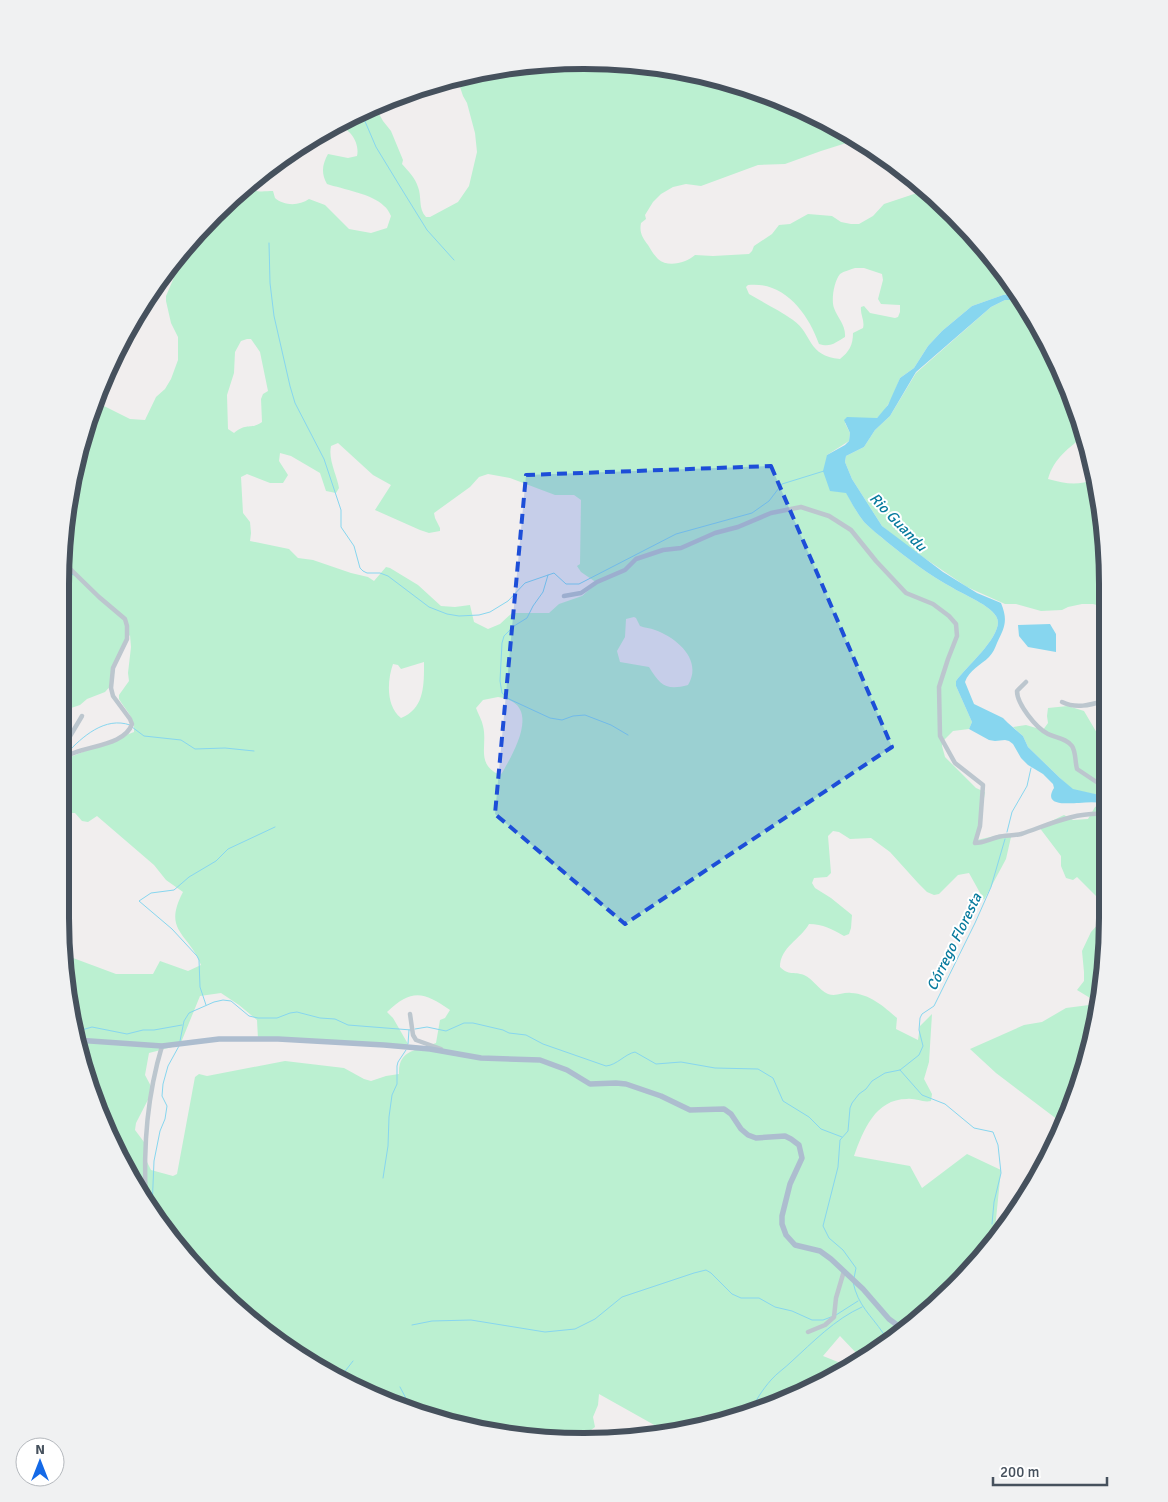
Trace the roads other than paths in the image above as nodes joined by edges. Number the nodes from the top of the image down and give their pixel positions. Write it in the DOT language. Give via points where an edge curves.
graph roads {
  1 [pos="69,568"];
  2 [pos="564,596"];
  3 [pos="1026,682"];
  4 [pos="1062,702"];
  5 [pos="1099,702"];
  6 [pos="82,716"];
  7 [pos="69,738"];
  8 [pos="69,755"];
  9 [pos="1099,783"];
  10 [pos="1099,814"];
  11 [pos="410,1014"];
  12 [pos="84,1041"];
  13 [pos="162,1046"];
  14 [pos="444,1051"];
  15 [pos="145,1187"];
  16 [pos="844,1271"];
  17 [pos="899,1326"];
  18 [pos="808,1332"];
  1 -- 8 [label="street" via="126,620 127,639 113,668 111,688 132,724 127,733 116,740"];
  2 -- 10 [label="street" via="581,593 624,570 636,559 681,548 771,513 802,507 829,516 850,530 906,593 933,604 957,626 957,636 939,687 940,735 955,763 983,785 980,826 975,843 1020,834 1064,818"];
  3 -- 9 [label="street" via="1017,691 1022,707 1047,734 1064,739 1071,745 1077,769"];
  4 -- 5 [label="street" via="1072,706"];
  6 -- 7 [label="street"];
  11 -- 14 [label="street" via="416,1040"];
  12 -- 13 [label="main road"];
  13 -- 14 [label="main road" via="230,1038"];
  13 -- 15 [label="street" via="155,1068 146,1134"];
  14 -- 16 [label="main road" via="481,1058 540,1060 563,1068 590,1084 634,1086 690,1110 724,1109 752,1137 791,1139 799,1145 802,1154 784,1205 783,1229 795,1245 820,1251"];
  16 -- 17 [label="main road"];
  16 -- 18 [label="street" via="834,1317"];
}
